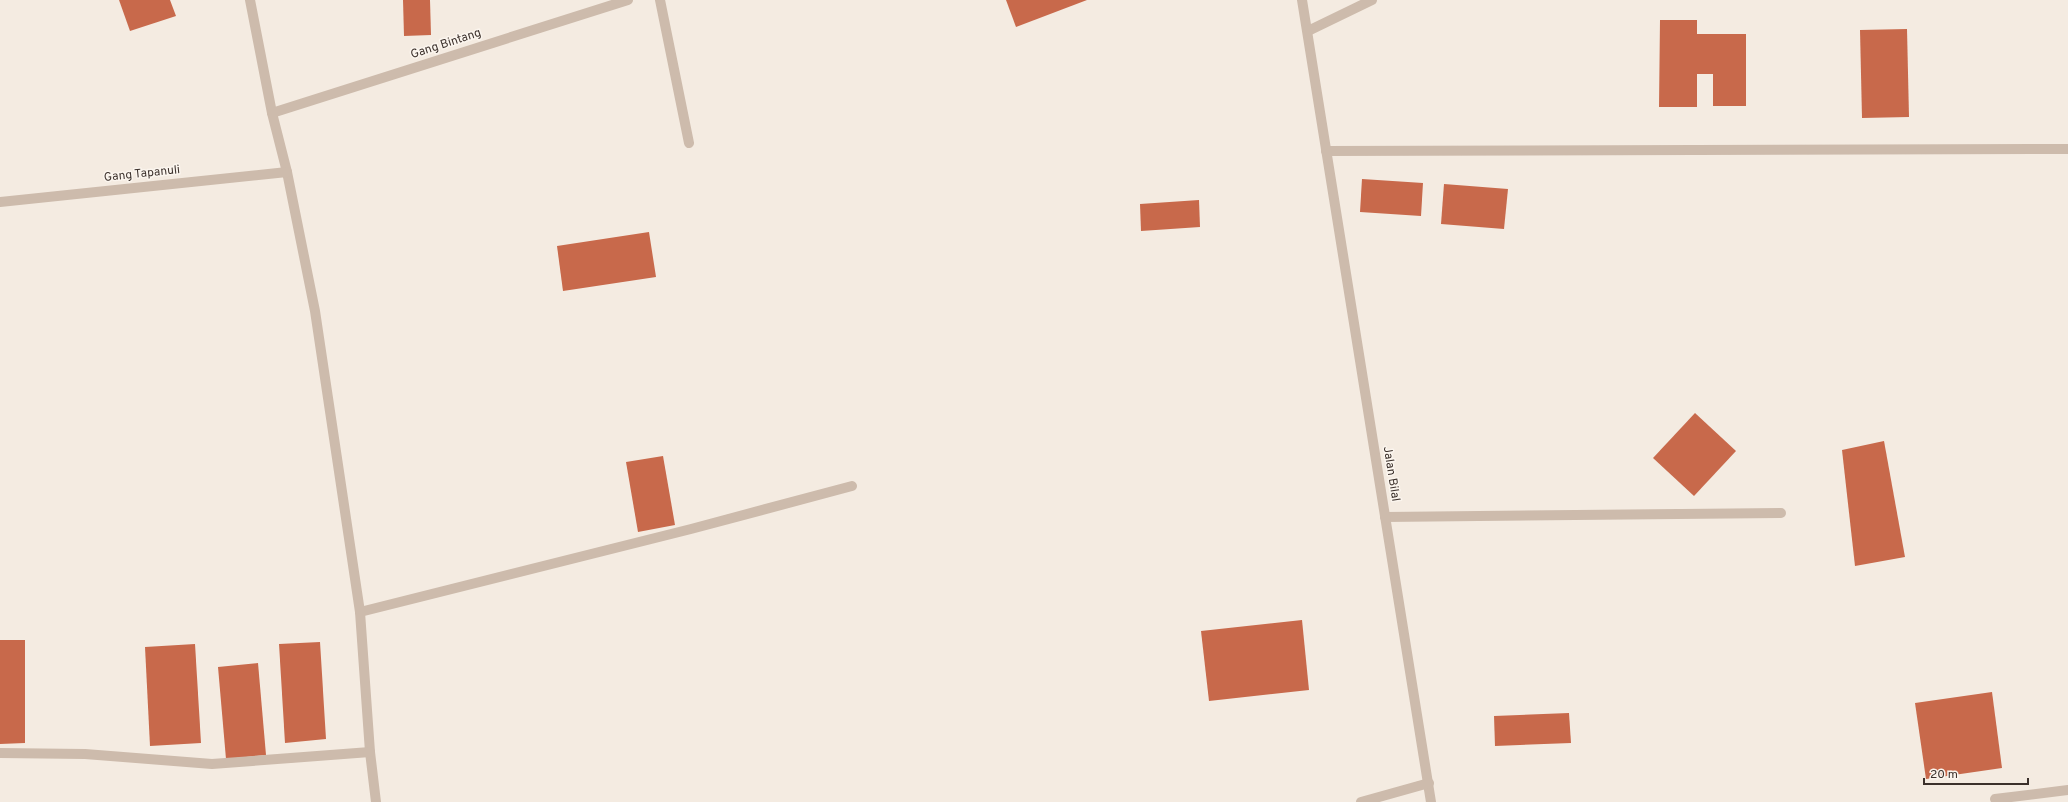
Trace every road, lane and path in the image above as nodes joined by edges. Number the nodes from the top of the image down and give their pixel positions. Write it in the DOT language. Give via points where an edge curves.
graph roads {
  1 [pos="250,0"];
  2 [pos="628,0"];
  3 [pos="660,0"];
  4 [pos="1302,0"];
  5 [pos="1372,0"];
  6 [pos="1308,31"];
  7 [pos="272,113"];
  8 [pos="689,144"];
  9 [pos="2068,149"];
  10 [pos="1326,151"];
  11 [pos="287,172"];
  12 [pos="0,202"];
  13 [pos="852,486"];
  14 [pos="1781,513"];
  15 [pos="1385,517"];
  16 [pos="360,612"];
  17 [pos="370,752"];
  18 [pos="0,753"];
  19 [pos="1429,783"];
  20 [pos="2068,790"];
  21 [pos="1995,799"];
  22 [pos="376,802"];
  23 [pos="1361,802"];
  24 [pos="1431,802"];
  1 -- 7 [label="street"];
  2 -- 7 [label="street, Gang Bintang"];
  3 -- 8 [label="street"];
  4 -- 6 [label="street, Jalan Bilal"];
  5 -- 6 [label="street"];
  6 -- 10 [label="street, Jalan Bilal"];
  7 -- 11 [label="street"];
  9 -- 10 [label="street"];
  10 -- 15 [label="street, Jalan Bilal"];
  11 -- 12 [label="street, Gang Tapanuli"];
  11 -- 16 [label="street" via="315,311"];
  13 -- 16 [label="street"];
  14 -- 15 [label="street"];
  15 -- 19 [label="street, Jalan Bilal"];
  16 -- 17 [label="street"];
  17 -- 18 [label="street" via="212,764 85,754"];
  17 -- 22 [label="street"];
  19 -- 23 [label="street"];
  19 -- 24 [label="street, Jalan Bilal"];
  20 -- 21 [label="street"];
}
